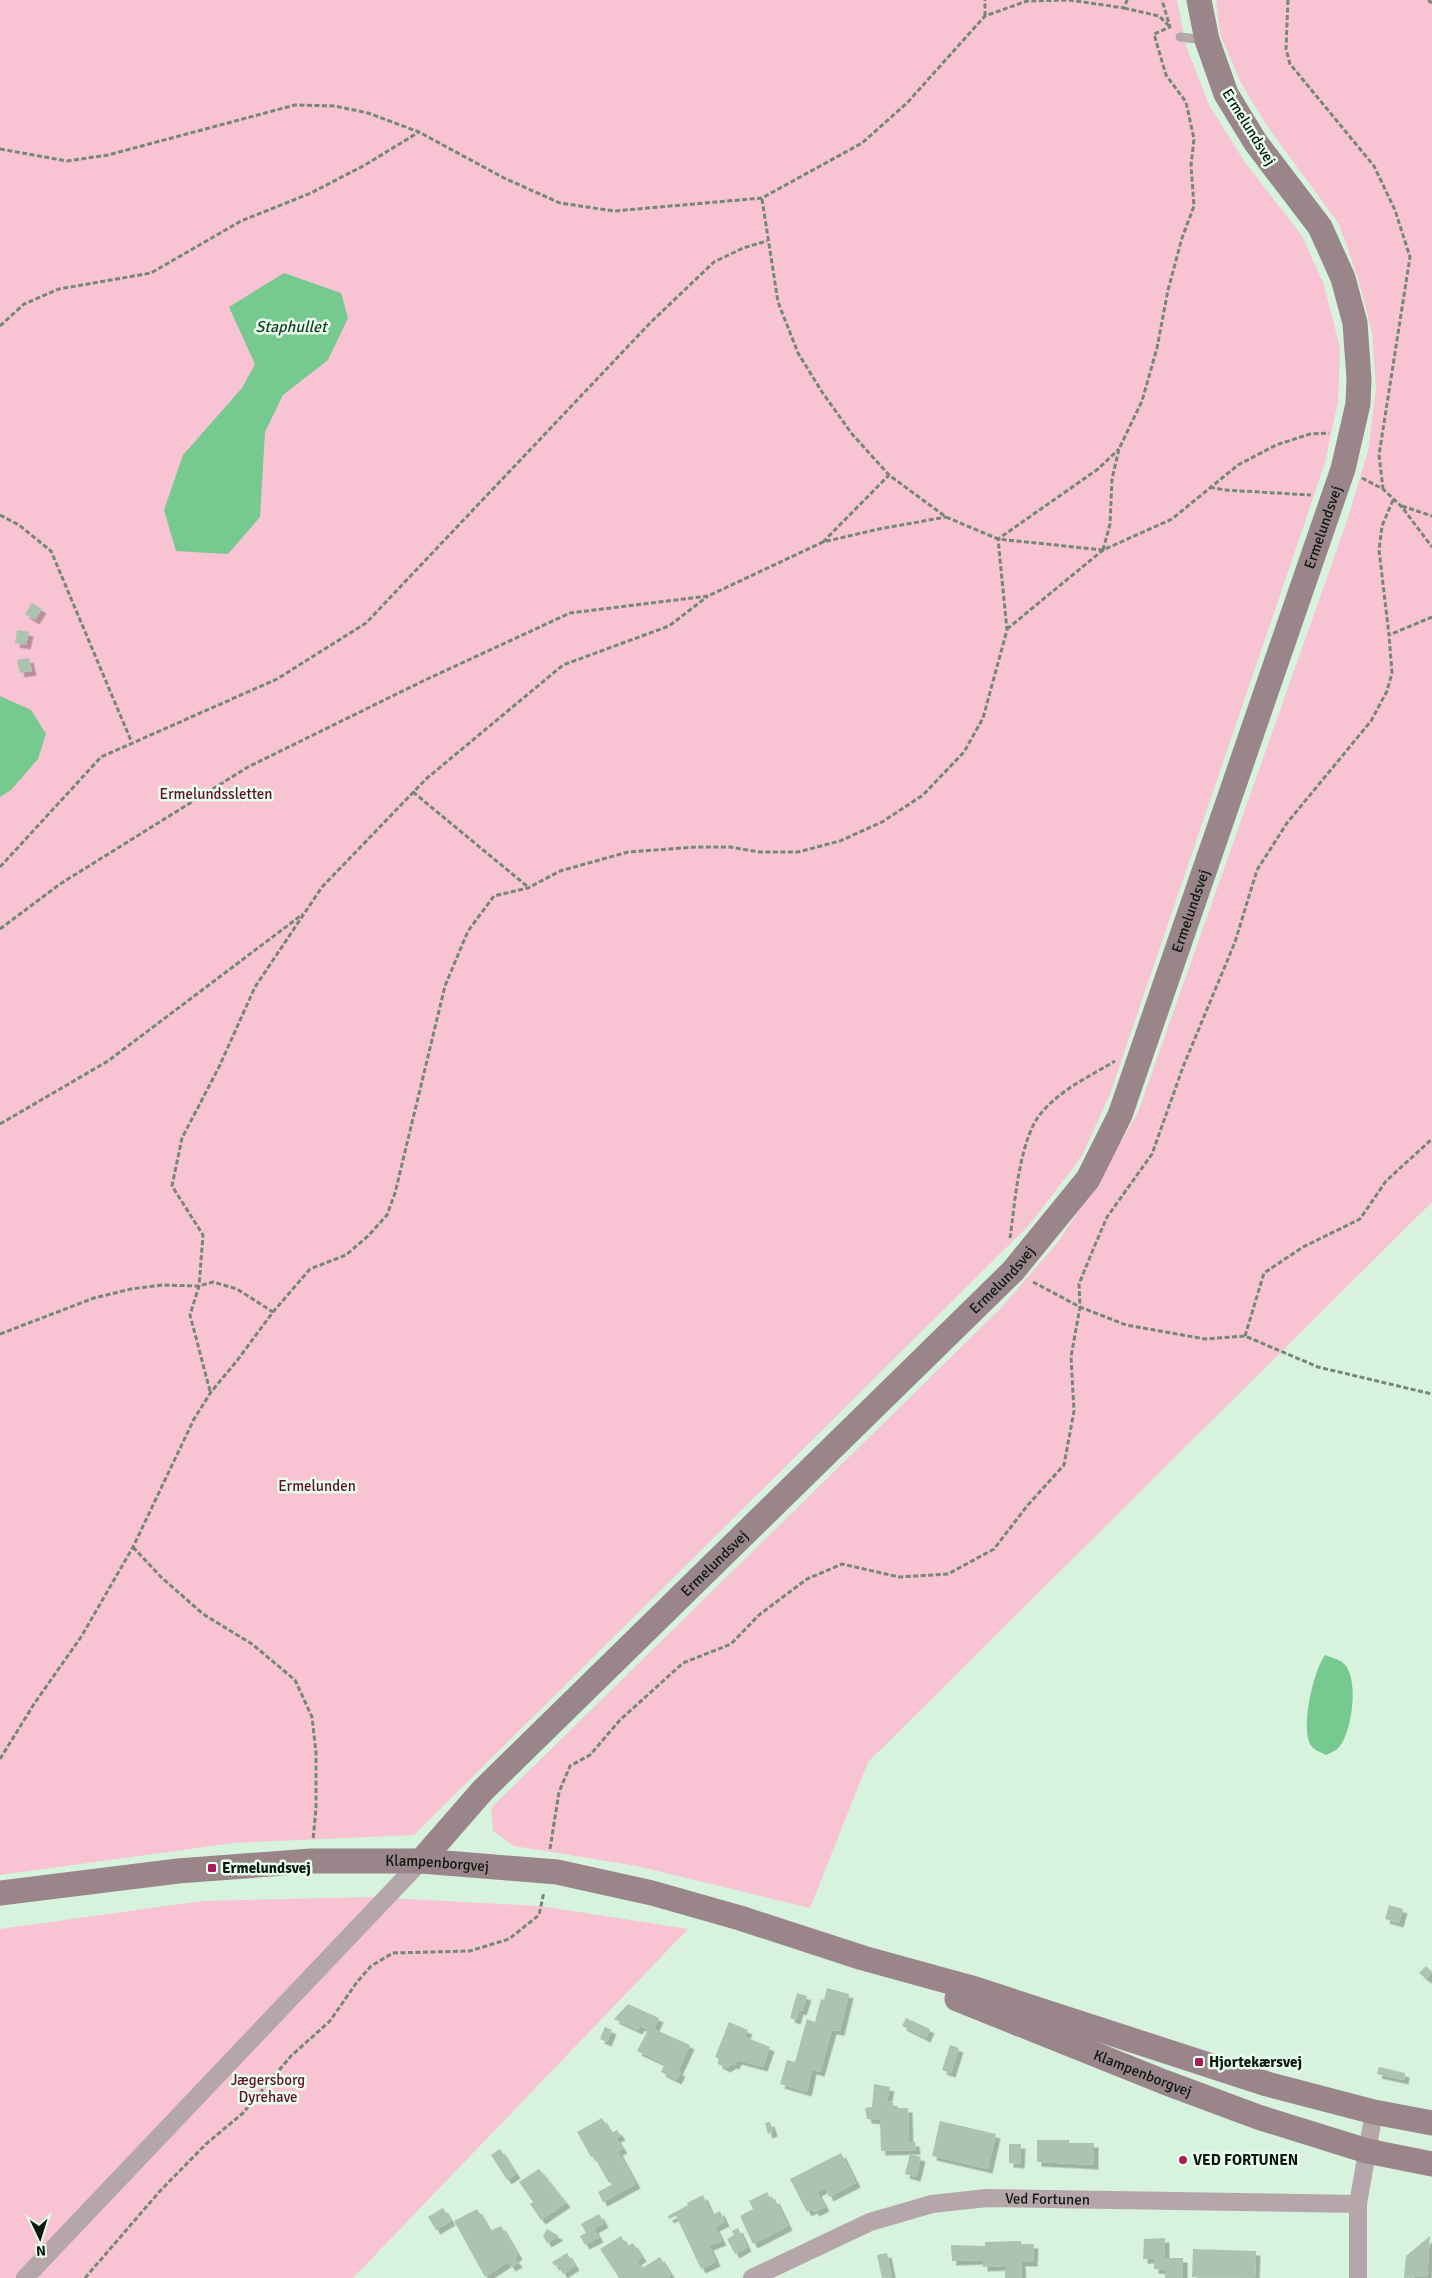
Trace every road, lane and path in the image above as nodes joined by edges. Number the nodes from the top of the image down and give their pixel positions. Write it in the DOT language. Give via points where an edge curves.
graph roads {
  1 [pos="985,0"];
  2 [pos="1127,0"];
  3 [pos="1162,0"];
  4 [pos="1199,0"];
  5 [pos="1288,0"];
  6 [pos="1428,0"];
  7 [pos="1432,3"];
  8 [pos="1124,8"];
  9 [pos="985,16"];
  10 [pos="1170,27"];
  11 [pos="1180,37"];
  12 [pos="1206,40"];
  13 [pos="419,132"];
  14 [pos="0,149"];
  15 [pos="762,198"];
  16 [pos="767,241"];
  17 [pos="0,326"];
  18 [pos="1352,432"];
  19 [pos="1119,449"];
  20 [pos="1343,468"];
  21 [pos="889,475"];
  22 [pos="1210,487"];
  23 [pos="1383,489"];
  24 [pos="1334,496"];
  25 [pos="1393,500"];
  26 [pos="1401,506"];
  27 [pos="0,515"];
  28 [pos="1432,516"];
  29 [pos="946,517"];
  30 [pos="998,539"];
  31 [pos="823,542"];
  32 [pos="1432,547"];
  33 [pos="1103,550"];
  34 [pos="708,596"];
  35 [pos="1432,616"];
  36 [pos="1007,630"];
  37 [pos="1390,635"];
  38 [pos="132,743"];
  39 [pos="414,792"];
  40 [pos="0,867"];
  41 [pos="528,888"];
  42 [pos="305,912"];
  43 [pos="0,929"];
  44 [pos="1145,1044"];
  45 [pos="0,1124"];
  46 [pos="1432,1139"];
  47 [pos="1013,1271"];
  48 [pos="199,1286"];
  49 [pos="1080,1307"];
  50 [pos="273,1312"];
  51 [pos="0,1334"];
  52 [pos="1245,1336"];
  53 [pos="211,1392"];
  54 [pos="1432,1394"];
  55 [pos="133,1546"];
  56 [pos="0,1759"];
  57 [pos="311,1861"];
  58 [pos="421,1861"];
  59 [pos="548,1871"];
  60 [pos="0,1893"];
  61 [pos="863,1958"];
  62 [pos="1374,2112"];
  63 [pos="1432,2123"];
  64 [pos="1367,2151"];
  65 [pos="1432,2164"];
  66 [pos="1358,2204"];
  67 [pos="25,2278"];
  68 [pos="85,2278"];
  69 [pos="752,2278"];
  70 [pos="1358,2278"];
  1 -- 9 [label="path"];
  2 -- 8 [label="path"];
  3 -- 10 [label="path"];
  4 -- 12 [label="street, Ermelundsvej"];
  5 -- 23 [label="path" via="1286,49 1290,64 1374,166 1395,210 1410,257 1378,455"];
  6 -- 7 [label="path"];
  8 -- 9 [label="path" via="1070,0 1028,1"];
  8 -- 10 [label="path" via="1159,16"];
  9 -- 15 [label="path" via="907,103 862,143"];
  10 -- 11 [label="path"];
  10 -- 19 [label="path" via="1154,34 1166,75 1186,102 1194,139 1191,165 1194,206 1168,290 1142,401"];
  11 -- 12 [label="lane"];
  12 -- 18 [label="street, Ermelundsvej" via="1226,94 1256,143 1320,226 1343,278 1355,324 1359,379"];
  13 -- 14 [label="path" via="368,113 335,106 295,105 108,156 67,161"];
  13 -- 15 [label="path" via="504,178 560,203 614,211"];
  13 -- 17 [label="path" via="365,165 311,193 242,221 151,273 59,289 24,304"];
  15 -- 16 [label="path"];
  16 -- 21 [label="path" via="778,302 798,352 852,434"];
  16 -- 38 [label="path" via="714,262 651,322 366,623 277,679"];
  18 -- 20 [label="street, Ermelundsvej"];
  18 -- 22 [label="path" via="1310,434 1276,445 1238,465"];
  19 -- 30 [label="path" via="1098,469"];
  19 -- 33 [label="path" via="1112,479 1110,524"];
  20 -- 23 [label="path"];
  20 -- 24 [label="street, Ermelundsvej"];
  21 -- 29 [label="path"];
  21 -- 31 [label="path"];
  22 -- 24 [label="path"];
  22 -- 33 [label="path" via="1172,519"];
  23 -- 25 [label="path"];
  24 -- 44 [label="street, Ermelundsvej"];
  25 -- 26 [label="path"];
  25 -- 37 [label="path" via="1382,526 1379,550"];
  26 -- 28 [label="path"];
  26 -- 32 [label="path"];
  27 -- 38 [label="path" via="19,525 51,551"];
  29 -- 30 [label="path"];
  29 -- 31 [label="path"];
  30 -- 33 [label="path"];
  30 -- 36 [label="path"];
  31 -- 34 [label="path"];
  33 -- 36 [label="path"];
  34 -- 39 [label="path" via="669,626 563,665"];
  34 -- 43 [label="path" via="570,613 423,681 248,767 60,884"];
  35 -- 37 [label="path"];
  36 -- 41 [label="path" via="984,718 964,752 923,795 882,822 840,841 798,852 759,852 730,847 628,852 560,871"];
  37 -- 49 [label="path" via="1392,673 1371,721 1287,822 1257,870 1235,942 1186,1058 1152,1154 1107,1217 1092,1252 1080,1284"];
  38 -- 40 [label="path" via="101,757"];
  39 -- 41 [label="path"];
  39 -- 42 [label="path" via="322,887"];
  41 -- 50 [label="path" via="494,896 468,932 445,986 387,1215 346,1255 310,1269"];
  42 -- 45 [label="path" via="108,1061"];
  42 -- 48 [label="path" via="255,987 182,1138 172,1186 203,1235"];
  44 -- 47 [label="street, Ermelundsvej" via="1120,1115 1088,1179"];
  44 -- 47 [label="path" via="1072,1086 1042,1111 1025,1144 1008,1251"];
  46 -- 52 [label="path" via="1386,1181 1360,1219 1303,1247 1264,1273"];
  47 -- 49 [label="path"];
  47 -- 58 [label="street, Ermelundsvej" via="483,1790"];
  48 -- 50 [label="path" via="212,1282 237,1289"];
  48 -- 51 [label="path" via="162,1285 131,1289 94,1298"];
  48 -- 53 [label="path" via="190,1315"];
  49 -- 52 [label="path" via="1126,1325 1205,1339"];
  49 -- 59 [label="path" via="1072,1357 1074,1411 1064,1464 994,1549 948,1574 899,1577 842,1564 807,1579 759,1615 731,1644 684,1663 620,1720 590,1755 570,1766 559,1792"];
  50 -- 53 [label="path"];
  52 -- 54 [label="path" via="1318,1366"];
  53 -- 55 [label="path" via="194,1419"];
  55 -- 56 [label="path" via="81,1637"];
  55 -- 57 [label="path" via="161,1577 203,1614 252,1644 295,1680 312,1717 316,1754 316,1808"];
  57 -- 58 [label="street, Klampenborgvej"];
  57 -- 60 [label="street, Klampenborgvej" via="178,1871"];
  58 -- 59 [label="street, Klampenborgvej"];
  58 -- 67 [label="street, Ermelundsvej"];
  59 -- 61 [label="street, Klampenborgvej" via="671,1898"];
  59 -- 68 [label="path" via="539,1915 509,1939 470,1951 393,1953 371,1966 330,2021 291,2056 243,2113 206,2144 160,2191"];
  61 -- 62 [label="street, Klampenborgvej" via="972,1988 1267,2084"];
  61 -- 64 [label="street, Klampenborgvej" via="1164,2082 1258,2117"];
  62 -- 63 [label="street, Klampenborgvej"];
  62 -- 64 [label="street"];
  64 -- 65 [label="street, Klampenborgvej"];
  64 -- 66 [label="street"];
  66 -- 69 [label="street, Ved Fortunen" via="987,2198 932,2204 870,2222"];
  66 -- 70 [label="street"];
}
